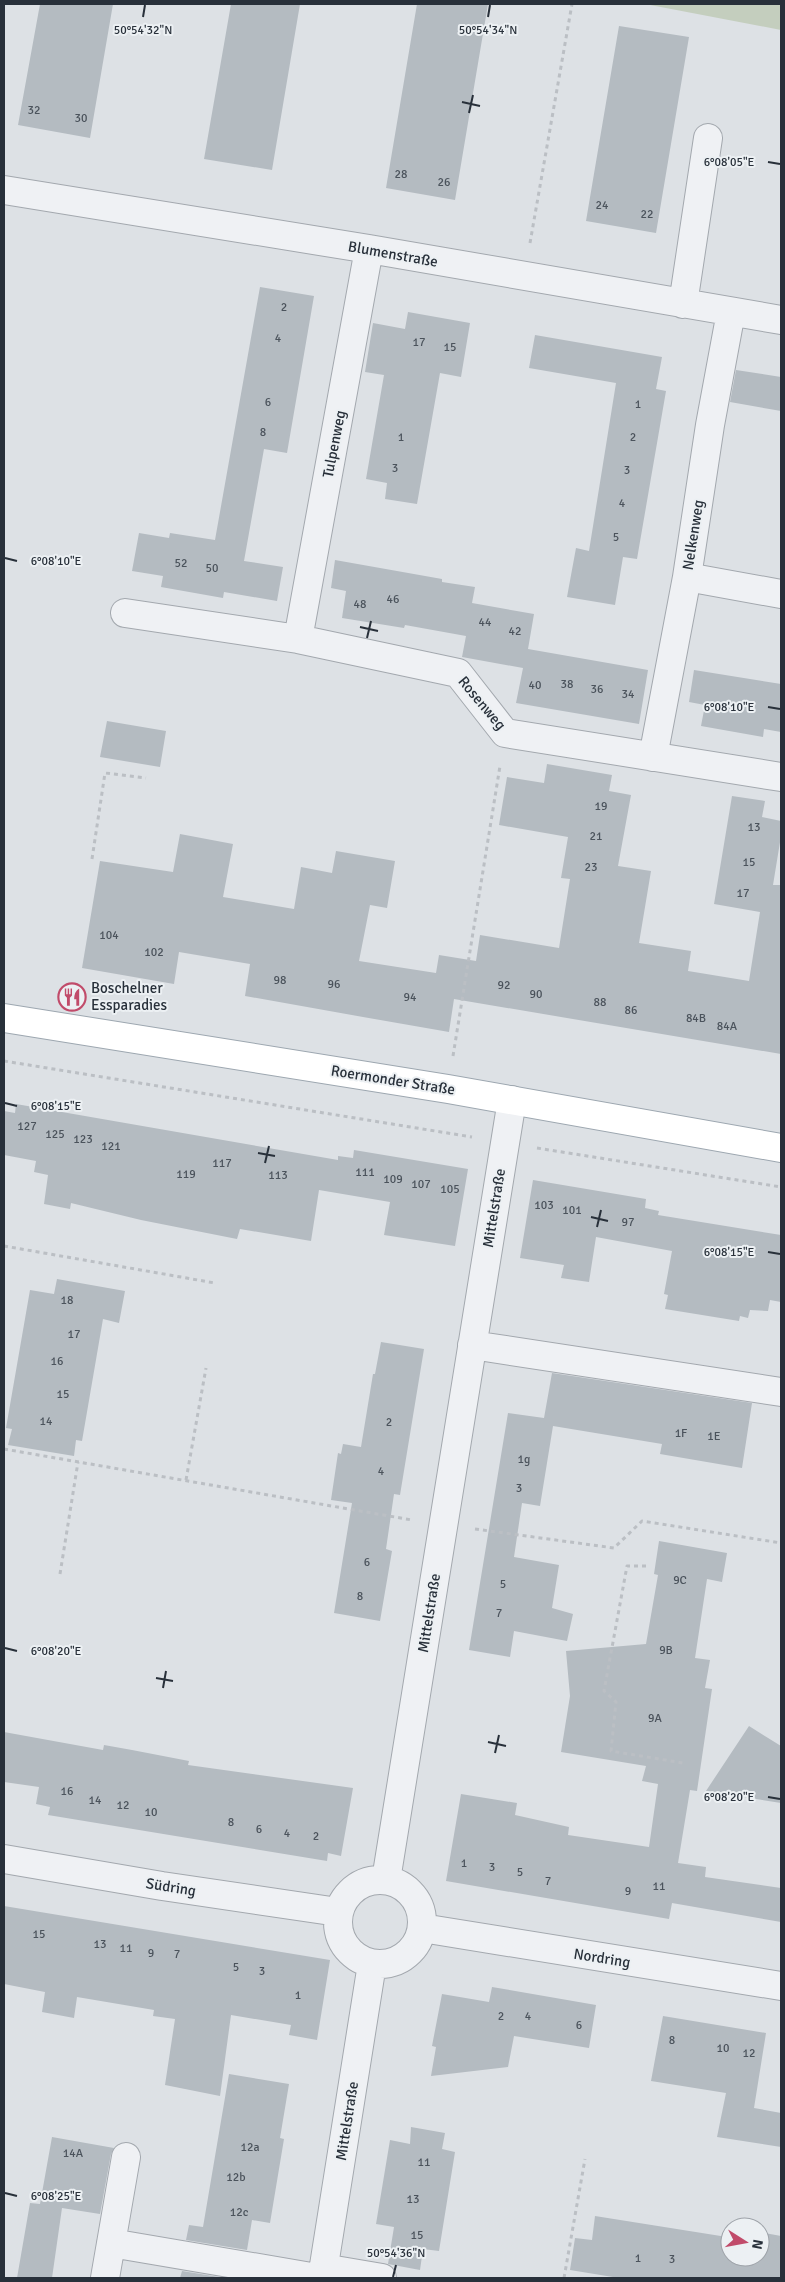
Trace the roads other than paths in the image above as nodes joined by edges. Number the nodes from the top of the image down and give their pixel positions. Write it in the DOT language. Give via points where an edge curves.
graph roads {
  1 [pos="708,138"];
  2 [pos="4,190"];
  3 [pos="369,249"];
  4 [pos="683,304"];
  5 [pos="731,312"];
  6 [pos="781,320"];
  7 [pos="687,577"];
  8 [pos="781,594"];
  9 [pos="126,613"];
  10 [pos="298,639"];
  11 [pos="653,757"];
  12 [pos="781,778"];
  13 [pos="4,1018"];
  14 [pos="512,1100"];
  15 [pos="781,1148"];
  16 [pos="472,1345"];
  17 [pos="781,1392"];
  18 [pos="4,1859"];
  19 [pos="386,1880"];
  20 [pos="338,1912"];
  21 [pos="422,1928"];
  22 [pos="372,1964"];
  23 [pos="781,1986"];
  24 [pos="126,2157"];
  25 [pos="111,2243"];
  26 [pos="321,2275"];
  27 [pos="105,2278"];
  28 [pos="382,2278"];
  1 -- 4 [label="street"];
  2 -- 3 [label="street, Blumenstraße"];
  3 -- 4 [label="street, Blumenstraße"];
  3 -- 10 [label="street, Tulpenweg"];
  4 -- 5 [label="street, Blumenstraße"];
  5 -- 6 [label="street, Blumenstraße"];
  5 -- 7 [label="street, Nelkenweg"];
  7 -- 8 [label="street"];
  7 -- 11 [label="street, Nelkenweg"];
  9 -- 10 [label="street, Rosenweg"];
  10 -- 11 [label="street, Rosenweg" via="458,673 506,733"];
  11 -- 12 [label="street, Rosenweg"];
  13 -- 14 [label="main road, Roermonder Straße"];
  14 -- 15 [label="main road, Roermonder Straße"];
  14 -- 16 [label="street, Mittelstraße"];
  16 -- 17 [label="street"];
  16 -- 19 [label="street, Mittelstraße"];
  18 -- 20 [label="street, Südring"];
  19 -- 20 [label="street" via="371,1880 357,1886 346,1896"];
  19 -- 21 [label="street" via="406,1888 416,1900"];
  20 -- 22 [label="street" via="342,1941 350,1953"];
  21 -- 22 [label="street" via="411,1952 398,1961"];
  21 -- 23 [label="street, Nordring"];
  22 -- 26 [label="street, Mittelstraße"];
  24 -- 25 [label="street"];
  25 -- 26 [label="street"];
  25 -- 27 [label="street"];
  26 -- 28 [label="street"];
}
